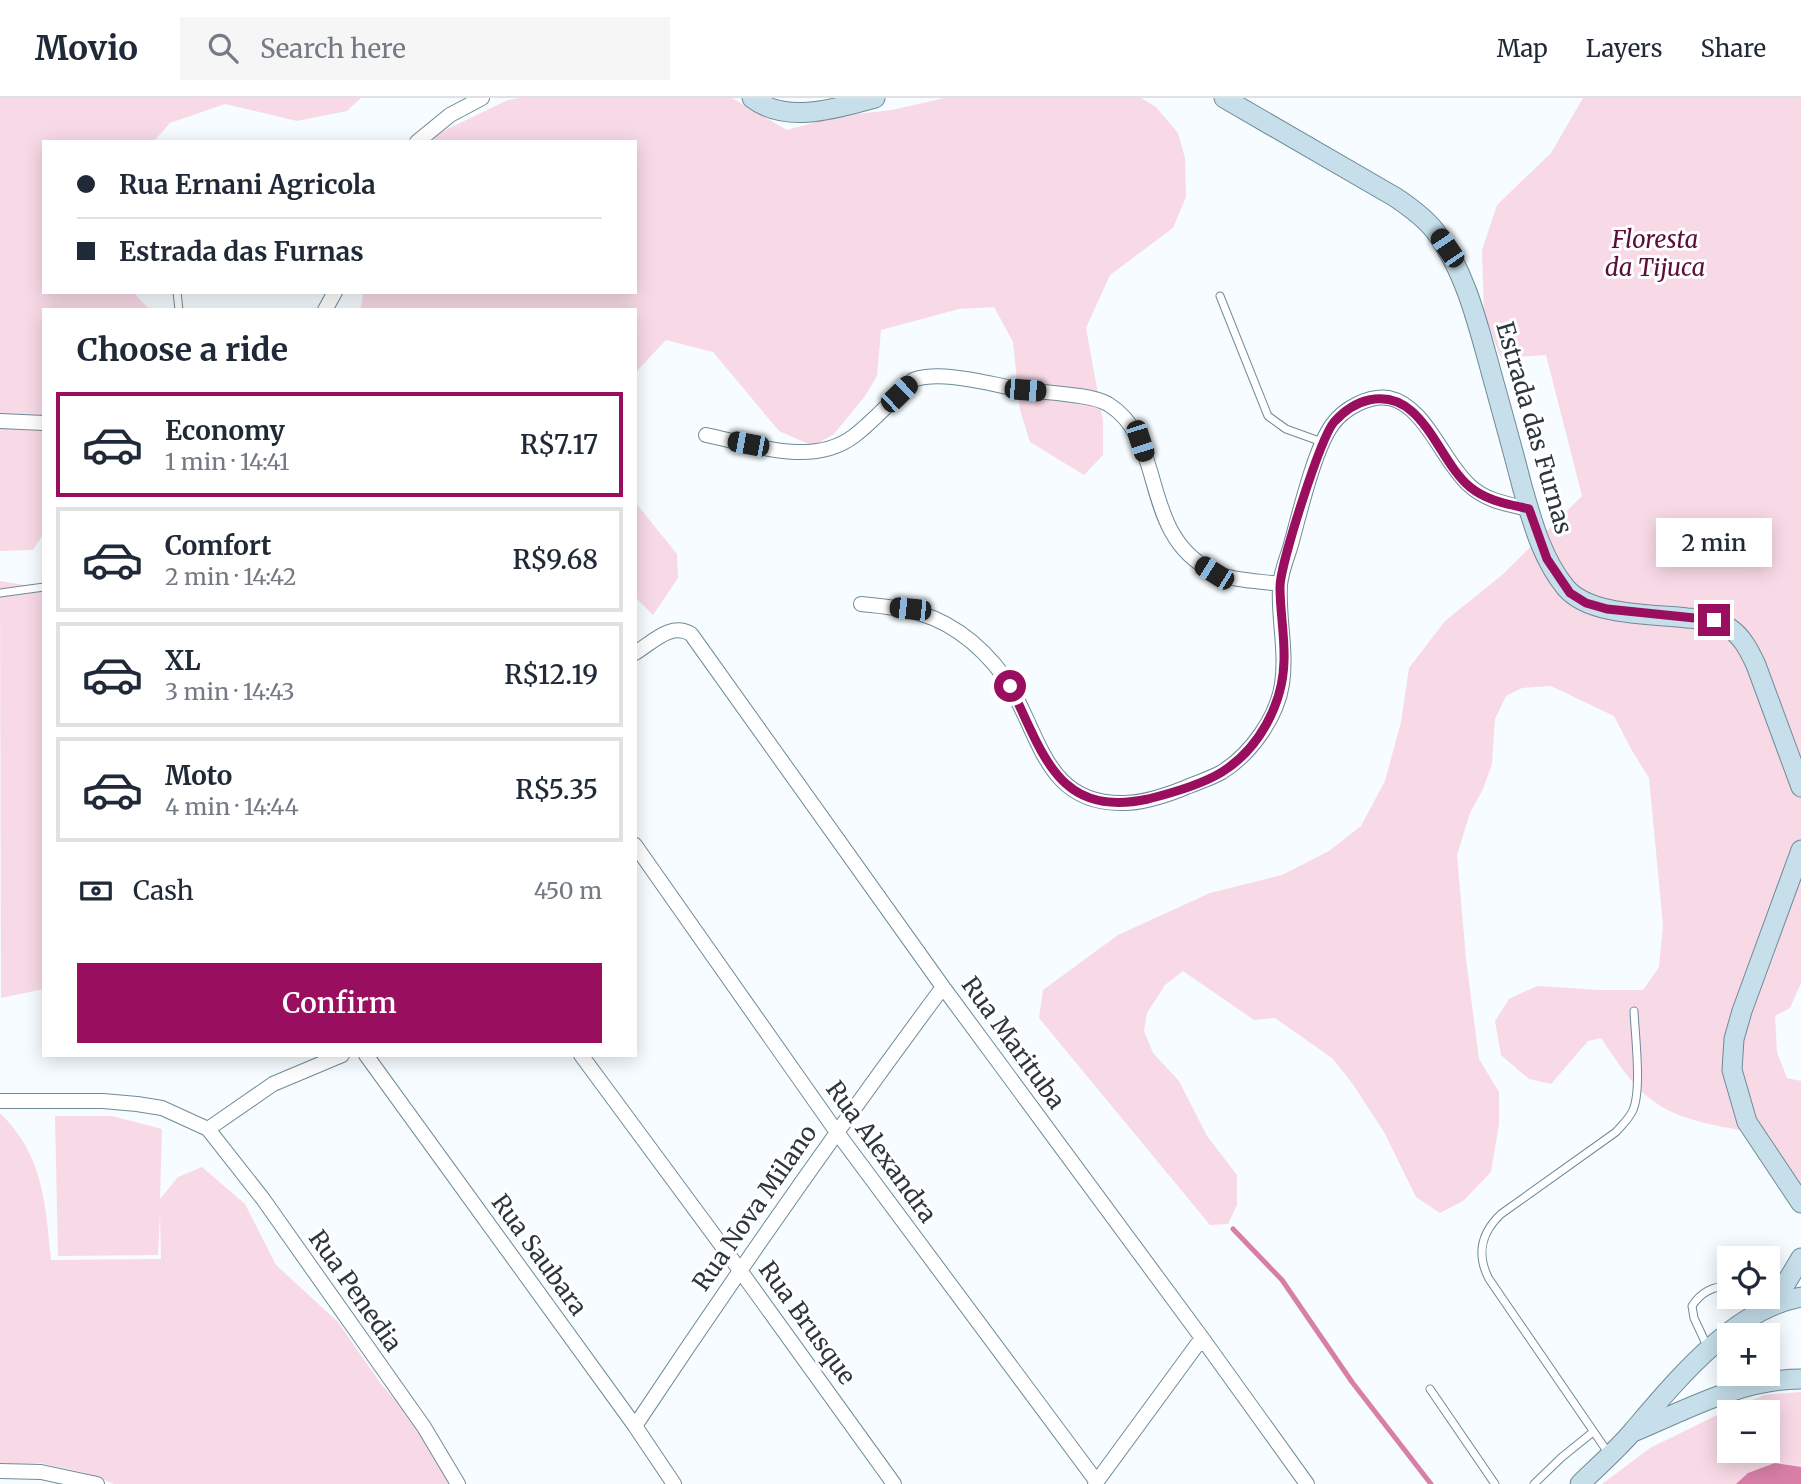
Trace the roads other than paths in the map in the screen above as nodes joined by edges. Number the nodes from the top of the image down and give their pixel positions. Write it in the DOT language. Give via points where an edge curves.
graph roads {
  1 [pos="482,98"];
  2 [pos="752,98"];
  3 [pos="876,98"];
  4 [pos="1224,98"];
  5 [pos="419,140"];
  6 [pos="1220,296"];
  7 [pos="0,421"];
  8 [pos="42,423"];
  9 [pos="706,435"];
  10 [pos="1323,442"];
  11 [pos="1529,509"];
  12 [pos="1280,584"];
  13 [pos="42,587"];
  14 [pos="0,593"];
  15 [pos="861,604"];
  16 [pos="637,652"];
  17 [pos="1801,787"];
  18 [pos="637,848"];
  19 [pos="1801,850"];
  20 [pos="943,987"];
  21 [pos="1634,1011"];
  22 [pos="337,1057"];
  23 [pos="367,1057"];
  24 [pos="582,1057"];
  25 [pos="0,1101"];
  26 [pos="208,1129"];
  27 [pos="836,1131"];
  28 [pos="1800,1206"];
  29 [pos="1801,1258"];
  30 [pos="740,1269"];
  31 [pos="1780,1284"];
  32 [pos="1717,1288"];
  33 [pos="1801,1297"];
  34 [pos="1780,1302"];
  35 [pos="1756,1309"];
  36 [pos="1202,1338"];
  37 [pos="1709,1349"];
  38 [pos="1801,1379"];
  39 [pos="1430,1389"];
  40 [pos="635,1426"];
  41 [pos="1593,1432"];
  42 [pos="1632,1432"];
  43 [pos="1609,1455"];
  44 [pos="0,1471"];
  45 [pos="1096,1483"];
  46 [pos="97,1484"];
  47 [pos="458,1484"];
  48 [pos="674,1484"];
  49 [pos="894,1484"];
  50 [pos="1307,1484"];
  51 [pos="1495,1484"];
  52 [pos="1534,1484"];
  53 [pos="1580,1484"];
  1 -- 5 [label="street" via="450,115"];
  2 -- 3 [label="main road" via="767,107 793,112 828,111"];
  4 -- 11 [label="main road, Estrada das Furnas" via="1395,197 1434,230 1461,275"];
  6 -- 10 [label="lane" via="1268,416 1286,429"];
  7 -- 8 [label="street"];
  9 -- 12 [label="street" via="790,452 815,452 853,437 913,380 924,376 1107,403 1140,441 1166,523 1190,558 1214,573"];
  10 -- 11 [label="street" via="1350,407 1388,398 1404,404 1420,419 1470,487 1495,502"];
  10 -- 12 [label="street"];
  11 -- 17 [label="main road, Estrada das Furnas" via="1547,559 1570,593 1586,603 1714,620 1738,636 1756,664"];
  12 -- 15 [label="street" via="1282,687 1254,744 1221,773 1167,794 1127,803 1103,803 1065,785 1052,771 1010,686 972,642 929,615"];
  13 -- 14 [label="lane"];
  16 -- 20 [label="street, Rua Marituba" via="674,629 691,634"];
  18 -- 27 [label="street, Rua Alexandra"];
  19 -- 28 [label="main road" via="1742,1011 1732,1070 1747,1122"];
  20 -- 27 [label="street, Rua Nova Milano"];
  20 -- 36 [label="street, Rua Marituba"];
  21 -- 41 [label="lane" via="1637,1091 1628,1119 1501,1214 1489,1225 1481,1250 1489,1279"];
  22 -- 26 [label="street" via="273,1084"];
  23 -- 40 [label="street, Rua Saubara"];
  24 -- 30 [label="street, Rua Brusque"];
  25 -- 26 [label="street" via="137,1104 162,1108"];
  26 -- 47 [label="street, Rua Penedia" via="424,1427"];
  27 -- 30 [label="street, Rua Nova Milano"];
  27 -- 45 [label="street, Rua Alexandra"];
  29 -- 31 [label="main road"];
  30 -- 40 [label="street, Rua Nova Milano"];
  30 -- 49 [label="street, Rua Brusque"];
  32 -- 37 [label="lane" via="1707,1290 1692,1306"];
  33 -- 34 [label="main road"];
  35 -- 37 [label="main road"];
  36 -- 45 [label="street"];
  36 -- 50 [label="street, Rua Marituba"];
  37 -- 42 [label="main road"];
  38 -- 42 [label="main road" via="1757,1385 1704,1401"];
  39 -- 51 [label="lane"];
  40 -- 48 [label="street, Rua Saubara"];
  41 -- 43 [label="lane"];
  41 -- 52 [label="lane"];
  42 -- 43 [label="main road"];
  43 -- 53 [label="main road"];
  44 -- 46 [label="street" via="41,1472"];
}
